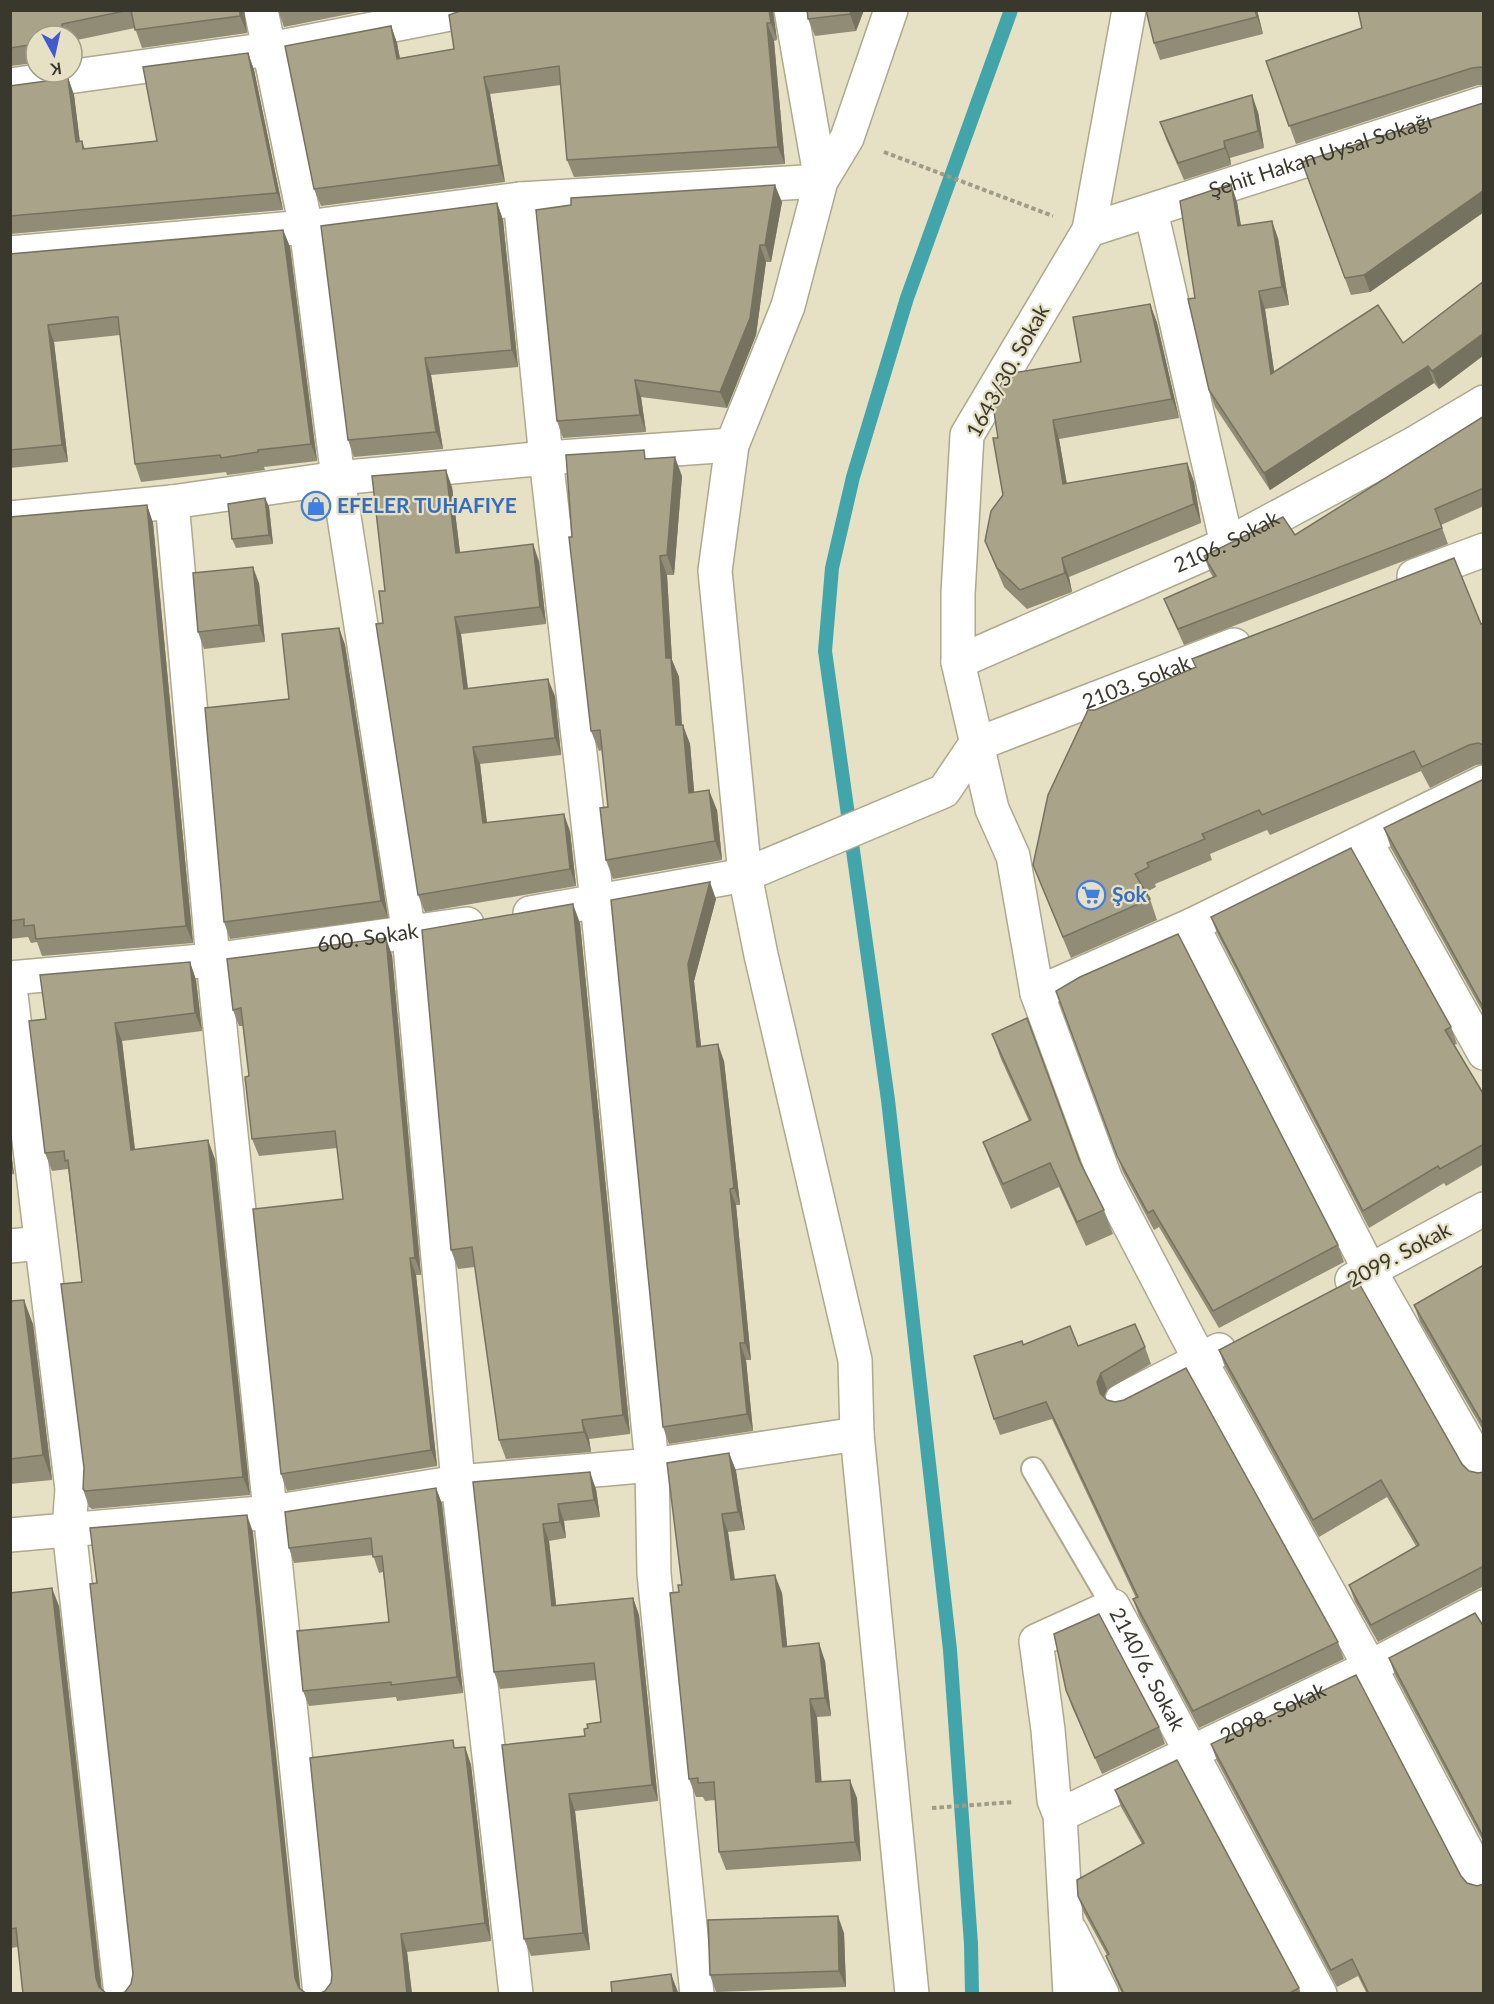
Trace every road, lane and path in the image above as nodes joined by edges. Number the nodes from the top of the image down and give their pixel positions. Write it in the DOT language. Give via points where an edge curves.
graph roads {
  1 [pos="261,10"];
  2 [pos="470,10"];
  3 [pos="791,10"];
  4 [pos="891,10"];
  5 [pos="1129,10"];
  6 [pos="270,49"];
  7 [pos="10,85"];
  8 [pos="1484,103"];
  9 [pos="847,138"];
  10 [pos="821,181"];
  11 [pos="520,200"];
  12 [pos="1151,211"];
  13 [pos="306,227"];
  14 [pos="1089,230"];
  15 [pos="10,253"];
  16 [pos="1484,402"];
  17 [pos="732,445"];
  18 [pos="546,458"];
  19 [pos="338,478"];
  20 [pos="172,502"];
  21 [pos="10,518"];
  22 [pos="1227,544"];
  23 [pos="1484,550"];
  24 [pos="1384,588"];
  25 [pos="1263,634"];
  26 [pos="958,662"];
  27 [pos="975,745"];
  28 [pos="1484,782"];
  29 [pos="1366,842"];
  30 [pos="751,872"];
  31 [pos="597,901"];
  32 [pos="1191,925"];
  33 [pos="409,934"];
  34 [pos="213,960"];
  35 [pos="10,978"];
  36 [pos="10,987"];
  37 [pos="1037,993"];
  38 [pos="1484,1053"];
  39 [pos="1484,1209"];
  40 [pos="26,1245"];
  41 [pos="1370,1270"];
  42 [pos="1330,1292"];
  43 [pos="1250,1334"];
  44 [pos="1200,1360"];
  45 [pos="1122,1400"];
  46 [pos="857,1434"];
  47 [pos="652,1465"];
  48 [pos="1033,1469"];
  49 [pos="1484,1471"];
  50 [pos="458,1482"];
  51 [pos="272,1512"];
  52 [pos="69,1529"];
  53 [pos="10,1535"];
  54 [pos="1113,1606"];
  55 [pos="1484,1607"];
  56 [pos="1370,1667"];
  57 [pos="1190,1752"];
  58 [pos="1057,1807"];
  59 [pos="896,1810"];
  60 [pos="1484,1884"];
  61 [pos="1064,1917"];
  62 [pos="121,1994"];
  63 [pos="320,1994"];
  64 [pos="516,1994"];
  65 [pos="697,1994"];
  66 [pos="912,1994"];
  67 [pos="1070,1994"];
  68 [pos="1102,1994"];
  69 [pos="1320,1994"];
  1 -- 6 [label="street"];
  2 -- 6 [label="street"];
  3 -- 10 [label="street"];
  4 -- 9 [label="street"];
  5 -- 14 [label="street, 1643/30. Sokak"];
  6 -- 7 [label="street"];
  6 -- 13 [label="street"];
  8 -- 12 [label="street, Şehit Hakan Uysal Sokağı"];
  9 -- 10 [label="street"];
  9 -- 14 [label="path"];
  10 -- 11 [label="street"];
  10 -- 17 [label="street" via="789,306"];
  11 -- 13 [label="street"];
  11 -- 18 [label="street"];
  12 -- 14 [label="street, Şehit Hakan Uysal Sokağı"];
  12 -- 22 [label="street"];
  13 -- 15 [label="street"];
  13 -- 19 [label="street"];
  14 -- 26 [label="street, 1643/30. Sokak" via="967,435"];
  16 -- 22 [label="street, 2106. Sokak"];
  17 -- 18 [label="street"];
  17 -- 30 [label="street" via="715,571"];
  18 -- 19 [label="street"];
  18 -- 31 [label="street"];
  19 -- 20 [label="street"];
  19 -- 33 [label="street"];
  20 -- 21 [label="street"];
  20 -- 34 [label="street"];
  22 -- 26 [label="street, 2106. Sokak"];
  23 -- 24 [label="street"];
  25 -- 27 [label="street, 2103. Sokak"];
  26 -- 27 [label="street, 1643/30. Sokak"];
  27 -- 30 [label="street, 600. Sokak" via="944,791"];
  27 -- 37 [label="street, 1643/30. Sokak" via="992,809 1013,856"];
  28 -- 29 [label="street"];
  29 -- 32 [label="street"];
  29 -- 38 [label="street"];
  30 -- 31 [label="street, 600. Sokak"];
  30 -- 46 [label="street" via="761,956 855,1360"];
  31 -- 33 [label="street, 600. Sokak"];
  31 -- 47 [label="street"];
  32 -- 37 [label="street"];
  32 -- 41 [label="street"];
  33 -- 34 [label="street, 600. Sokak"];
  33 -- 50 [label="street"];
  34 -- 35 [label="street, 600. Sokak"];
  34 -- 51 [label="street"];
  36 -- 40 [label="street"];
  37 -- 44 [label="street, 1643/30. Sokak" via="1106,1180"];
  39 -- 41 [label="street, 2099. Sokak"];
  40 -- 52 [label="street" via="72,1489"];
  41 -- 42 [label="street, 2099. Sokak"];
  41 -- 49 [label="street"];
  43 -- 44 [label="street"];
  44 -- 45 [label="street"];
  44 -- 56 [label="street, 1643/30. Sokak"];
  46 -- 47 [label="street"];
  46 -- 59 [label="street"];
  47 -- 50 [label="street"];
  47 -- 65 [label="street" via="654,1574"];
  48 -- 54 [label="lane"];
  50 -- 51 [label="street"];
  50 -- 64 [label="street"];
  51 -- 52 [label="street"];
  51 -- 63 [label="street"];
  52 -- 53 [label="street"];
  52 -- 62 [label="street"];
  54 -- 57 [label="street, 2140/6. Sokak"];
  54 -- 58 [label="street, 2140/6. Sokak" via="1036,1641"];
  55 -- 56 [label="street, 2098. Sokak"];
  56 -- 57 [label="street, 2098. Sokak"];
  56 -- 60 [label="street, 1643/30. Sokak"];
  57 -- 58 [label="street, 2098. Sokak"];
  57 -- 69 [label="street, 2140/6. Sokak"];
  58 -- 59 [label="path"];
  58 -- 61 [label="street, 2140/6. Sokak"];
  59 -- 66 [label="street"];
  61 -- 67 [label="street, 2140/6. Sokak"];
  61 -- 68 [label="street"];
}
